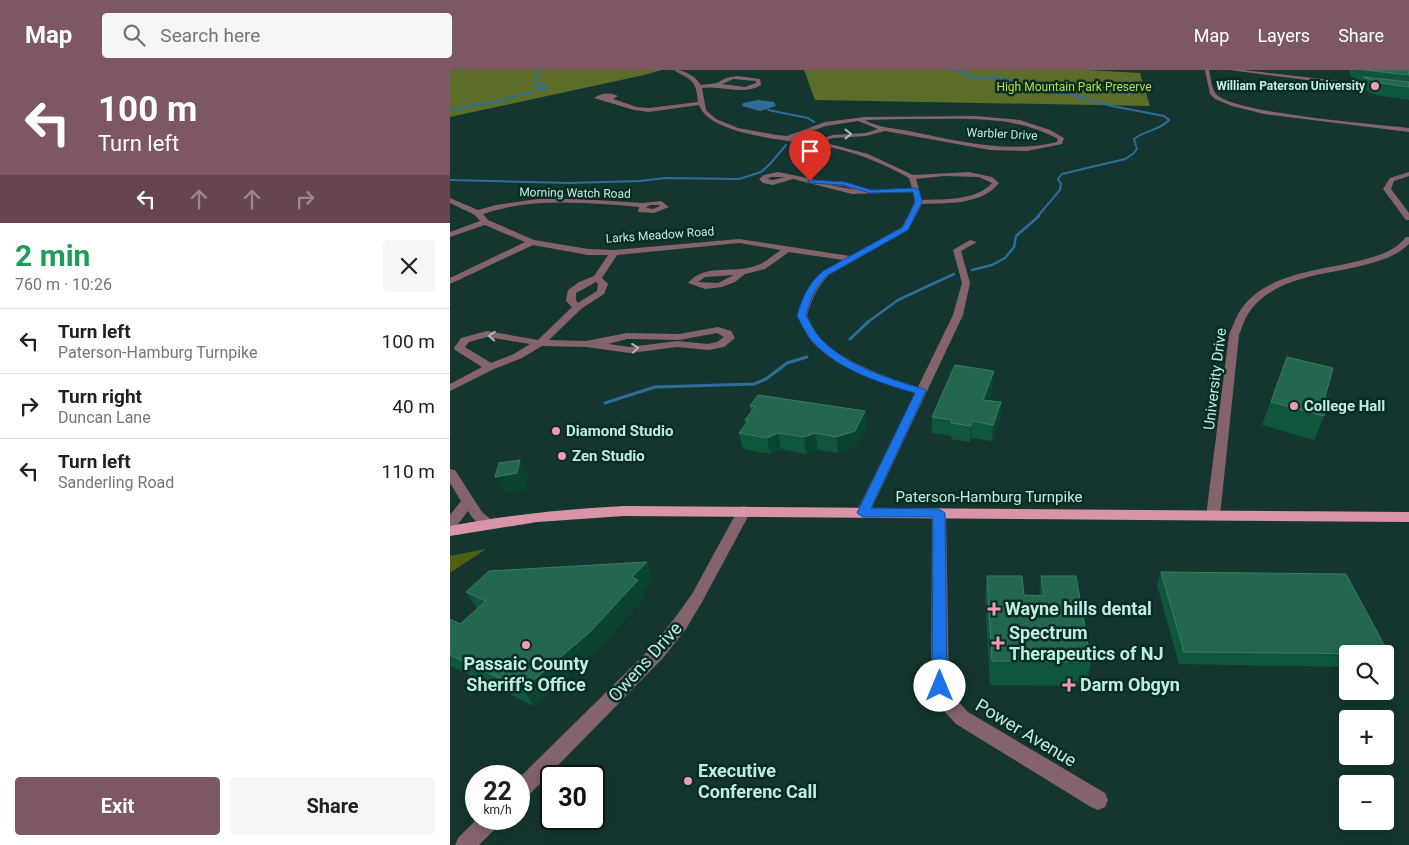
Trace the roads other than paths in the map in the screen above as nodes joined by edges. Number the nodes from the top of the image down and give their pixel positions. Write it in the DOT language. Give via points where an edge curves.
graph roads {
  1 [pos="676,70"];
  2 [pos="1207,70"];
  3 [pos="1231,70"];
  4 [pos="719,84"];
  5 [pos="700,87"];
  6 [pos="1409,91"];
  7 [pos="608,99"];
  8 [pos="700,103"];
  9 [pos="859,119"];
  10 [pos="882,130"];
  11 [pos="1409,130"];
  12 [pos="787,138"];
  13 [pos="816,142"];
  14 [pos="1409,174"];
  15 [pos="792,177"];
  16 [pos="912,177"];
  17 [pos="915,190"];
  18 [pos="450,200"];
  19 [pos="919,202"];
  20 [pos="643,205"];
  21 [pos="478,213"];
  22 [pos="1409,218"];
  23 [pos="485,222"];
  24 [pos="450,234"];
  25 [pos="1409,239"];
  26 [pos="532,242"];
  27 [pos="973,242"];
  28 [pos="789,248"];
  29 [pos="614,253"];
  30 [pos="852,259"];
  31 [pos="742,272"];
  32 [pos="597,278"];
  33 [pos="450,281"];
  34 [pos="578,307"];
  35 [pos="666,341"];
  36 [pos="540,343"];
  37 [pos="490,367"];
  38 [pos="450,388"];
  39 [pos="920,391"];
  40 [pos="450,473"];
  41 [pos="468,500"];
  42 [pos="744,511"];
  43 [pos="863,513"];
  44 [pos="939,513"];
  45 [pos="1213,516"];
  46 [pos="1409,518"];
  47 [pos="488,523"];
  48 [pos="450,525"];
  49 [pos="450,531"];
  50 [pos="530,780"];
  51 [pos="1098,800"];
  52 [pos="480,830"];
  53 [pos="465,845"];
  1 -- 5 [label="street" via="695,79"];
  2 -- 11 [label="street" via="1212,94 1234,106"];
  3 -- 6 [label="street"];
  4 -- 4 [label="street" via="734,89 754,88 759,84 758,80 747,77"];
  4 -- 5 [label="street"];
  5 -- 8 [label="street"];
  7 -- 8 [label="street" via="649,110"];
  8 -- 12 [label="street" via="704,112 715,121"];
  9 -- 10 [label="street, Warbler Drive"];
  9 -- 10 [label="street, Warbler Drive" via="892,116 991,119 1029,124 1061,138 1060,143 1049,147 1021,149 963,144"];
  9 -- 12 [label="street, Warbler Drive" via="820,125"];
  13 -- 10 [label="street, Warbler Drive, one-way" via="828,136 863,135"];
  12 -- 13 [label="street"];
  13 -- 16 [label="street" via="863,153"];
  14 -- 22 [label="street" via="1393,180 1387,189"];
  15 -- 17 [label="street" via="845,184 870,192"];
  16 -- 17 [label="street"];
  16 -- 19 [label="street" via="962,173 992,178 996,183 982,194"];
  17 -- 19 [label="street"];
  18 -- 21 [label="street, Larks Meadow Road"];
  19 -- 30 [label="street" via="906,228"];
  20 -- 21 [label="street, Morning Watch Road" via="535,202 506,204"];
  21 -- 23 [label="street, Larks Meadow Road"];
  23 -- 24 [label="street"];
  23 -- 26 [label="street, Larks Meadow Road"];
  25 -- 45 [label="street, University Drive" via="1383,257 1282,283 1260,295 1243,313 1234,335"];
  26 -- 29 [label="street, Larks Meadow Road"];
  26 -- 33 [label="street"];
  27 -- 39 [label="street" via="957,250 966,283 964,296 958,315"];
  28 -- 29 [label="street, Larks Meadow Road" via="739,241"];
  28 -- 30 [label="street, Larks Meadow Road"];
  28 -- 31 [label="street" via="762,267"];
  29 -- 32 [label="street"];
  30 -- 39 [label="street" via="817,281 807,296 802,316 817,341 847,363 885,382"];
  32 -- 34 [label="street" via="603,284 601,292"];
  32 -- 34 [label="street" via="572,292 571,301"];
  34 -- 36 [label="street"];
  35 -- 35 [label="street" via="708,347 720,345 730,338 718,330"];
  35 -- 36 [label="street" via="630,350 586,344"];
  36 -- 37 [label="street"];
  36 -- 37 [label="street, one-way" via="487,334 465,340 459,348"];
  37 -- 38 [label="street"];
  39 -- 43 [label="street"];
  40 -- 41 [label="street"];
  41 -- 47 [label="street" via="480,519"];
  41 -- 48 [label="street"];
  42 -- 43 [label="main road, Paterson-Hamburg Turnpike"];
  42 -- 47 [label="main road, Paterson-Hamburg Turnpike" via="600,512"];
  42 -- 50 [label="street, Owens Drive" via="697,598 657,653"];
  43 -- 44 [label="main road, Paterson-Hamburg Turnpike"];
  44 -- 45 [label="main road, Paterson-Hamburg Turnpike"];
  44 -- 51 [label="street, Power Avenue" via="940,686 943,698 962,718"];
  45 -- 46 [label="main road, Paterson-Hamburg Turnpike"];
  47 -- 49 [label="main road, Paterson-Hamburg Turnpike"];
  52 -- 53 [label="street"];
}
